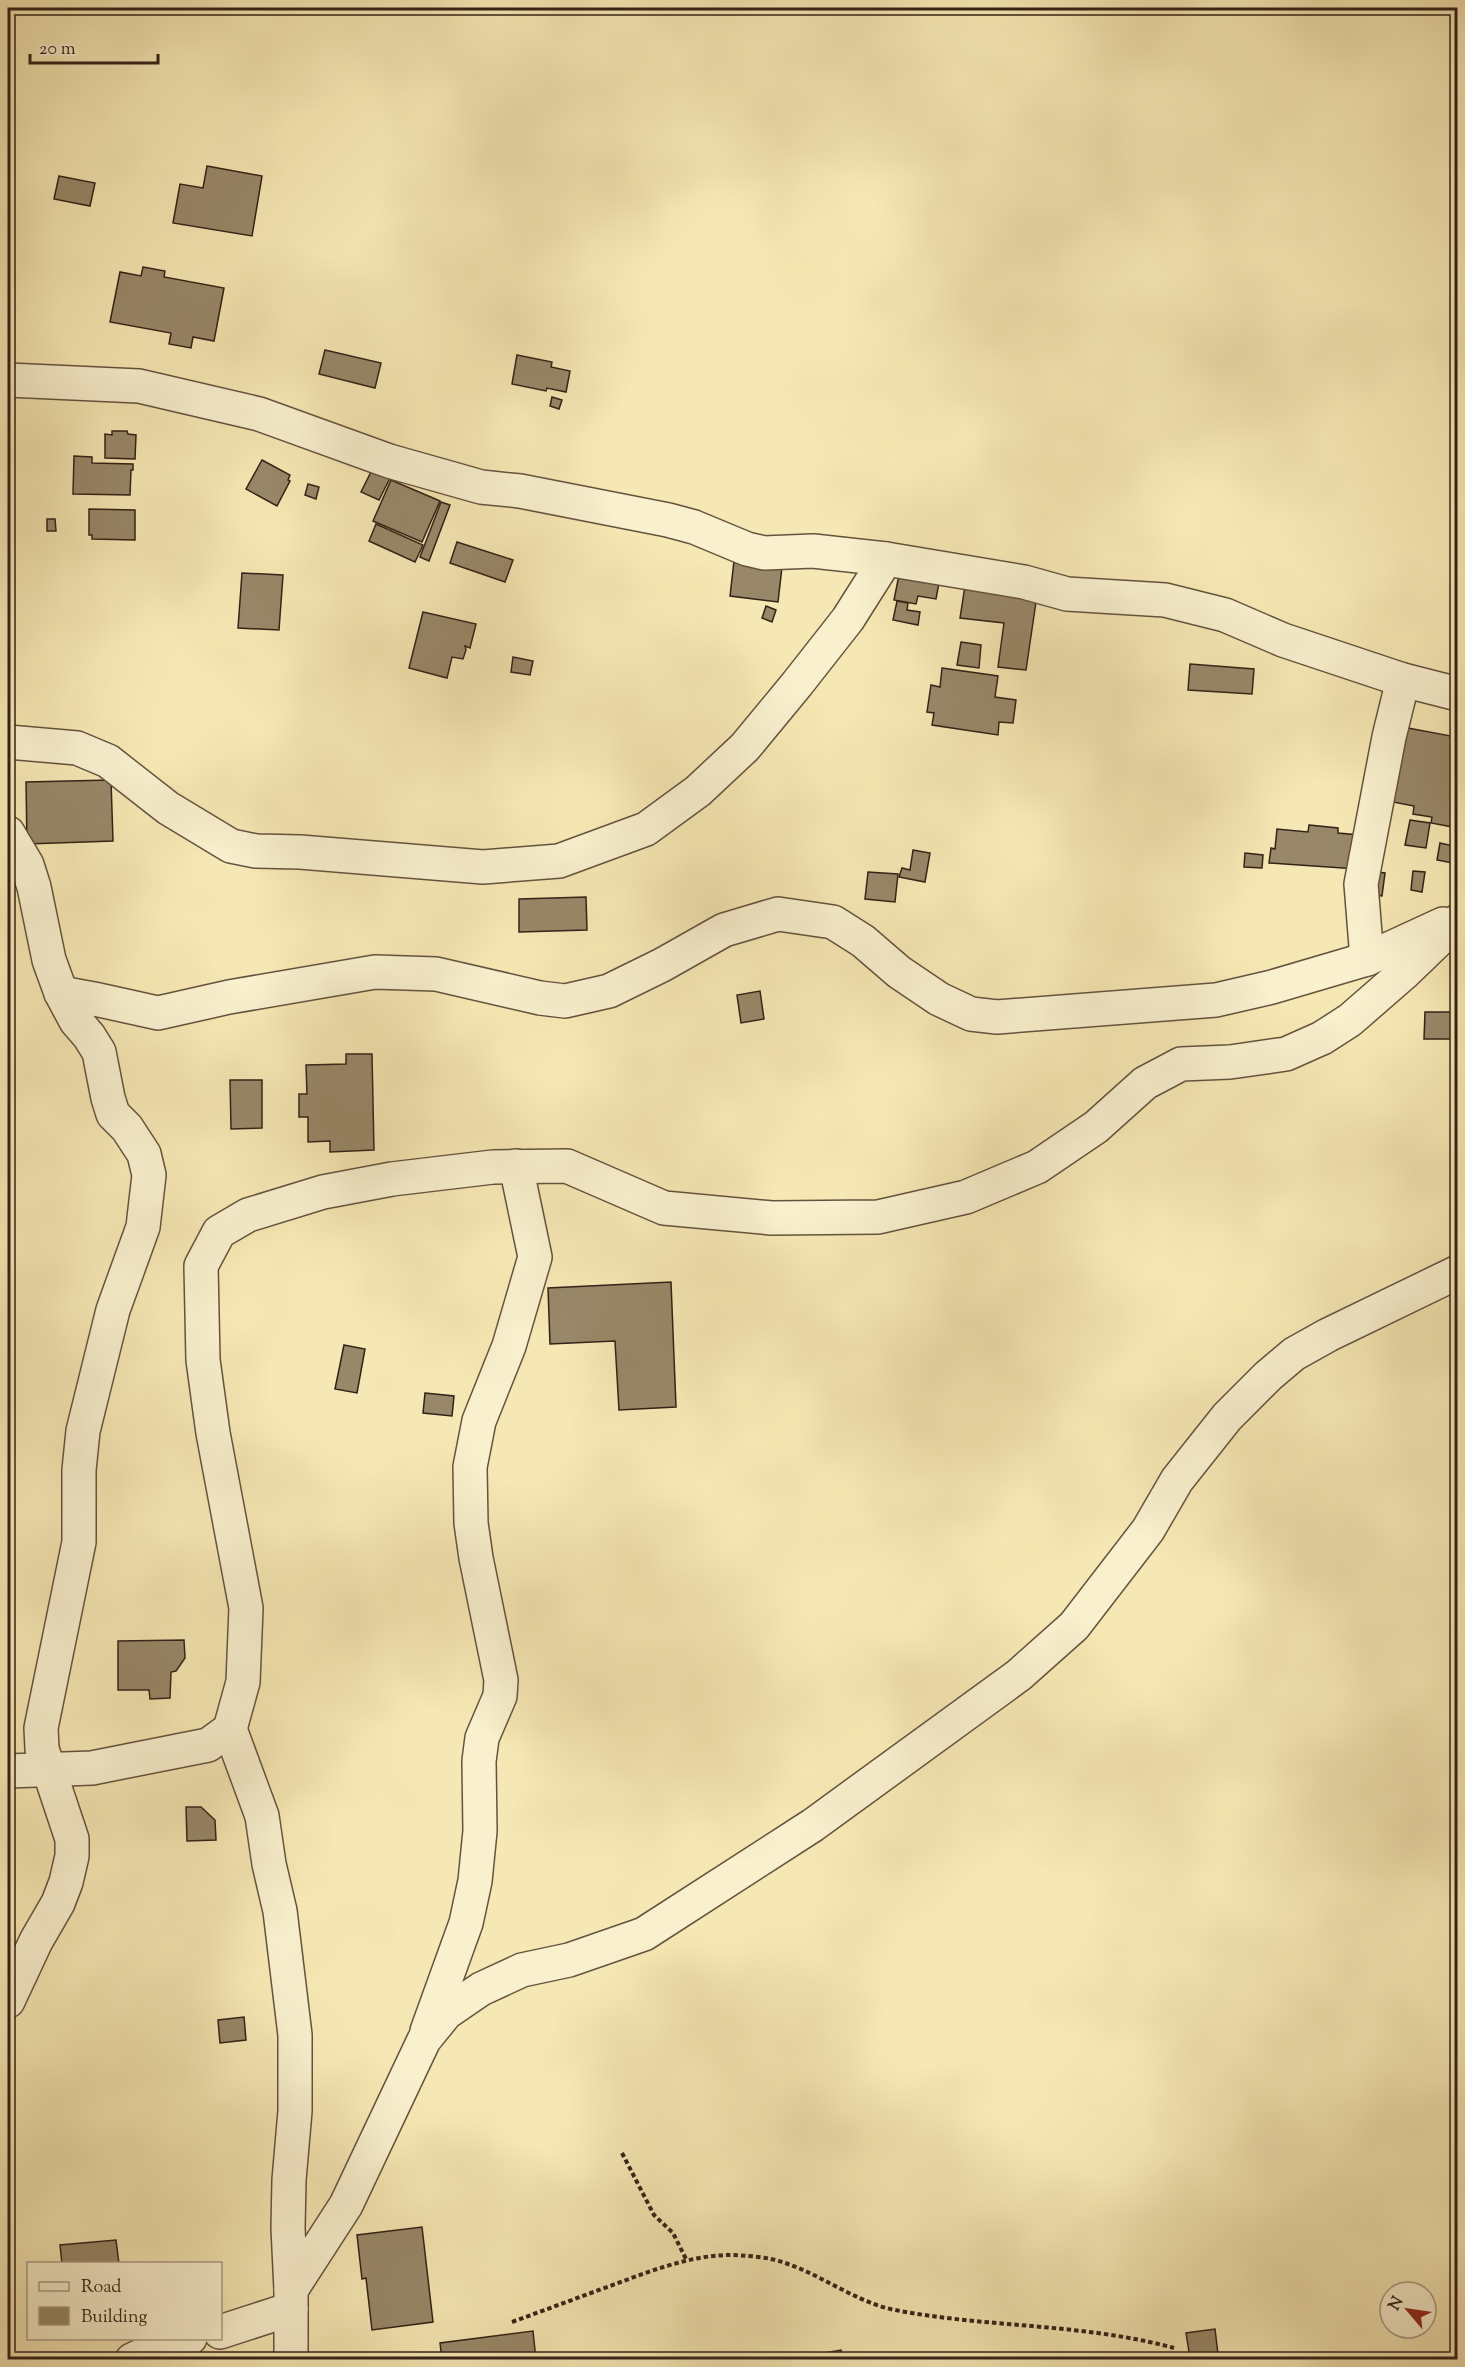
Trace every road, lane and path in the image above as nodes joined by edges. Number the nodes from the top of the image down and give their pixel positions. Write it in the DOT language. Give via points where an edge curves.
graph roads {
  1 [pos="8,380"];
  2 [pos="886,559"];
  3 [pos="1403,680"];
  4 [pos="1458,694"];
  5 [pos="8,742"];
  6 [pos="8,833"];
  7 [pos="1458,919"];
  8 [pos="1367,958"];
  9 [pos="61,993"];
  10 [pos="516,1166"];
  11 [pos="1458,1272"];
  12 [pos="230,1729"];
  13 [pos="50,1769"];
  14 [pos="8,1771"];
  15 [pos="8,2001"];
  16 [pos="424,2040"];
  17 [pos="622,2153"];
  18 [pos="687,2261"];
  19 [pos="291,2300"];
  20 [pos="512,2322"];
  21 [pos="222,2331"];
  22 [pos="181,2340"];
  23 [pos="1174,2348"];
  24 [pos="132,2360"];
  25 [pos="291,2360"];
  1 -- 2 [label="street" via="139,386 259,414 389,461 481,487 520,491 694,526 764,553 813,551"];
  2 -- 3 [label="street" via="1024,582 1067,594 1165,600 1225,615 1283,640"];
  2 -- 5 [label="street" via="848,619 797,684 745,747 698,791 646,829 559,861 483,867 231,846 168,808 108,761 77,748"];
  3 -- 4 [label="street"];
  3 -- 8 [label="street" via="1361,884"];
  6 -- 9 [label="street" via="30,876 49,960"];
  7 -- 8 [label="street"];
  7 -- 10 [label="street" via="1404,974 1350,1020 1322,1038 1286,1054 1181,1064 1145,1083 1096,1127 1037,1167 966,1197 878,1218 772,1218 664,1208 567,1166"];
  8 -- 9 [label="street" via="1216,1000 997,1017 971,1014 939,999 833,922 778,914 724,930 609,991 565,1001 436,974 375,972 158,1013"];
  9 -- 13 [label="street" via="99,1052 113,1114 144,1154 149,1174 143,1227 113,1311 83,1431 79,1542 41,1728 42,1749"];
  10 -- 12 [label="street" via="392,1179 323,1192 248,1215 219,1232 201,1266 203,1360 246,1608 243,1682"];
  10 -- 16 [label="street" via="535,1257 509,1346 479,1421 470,1467 471,1523 501,1680 500,1696 482,1738 480,1831 468,1913"];
  11 -- 16 [label="street" via="1328,1335 1294,1354 1268,1376 1227,1417 1177,1480 1148,1530 1074,1626 1020,1676 813,1825 644,1934 578,1957 522,1970 481,1989 447,2013"];
  12 -- 13 [label="street" via="208,1745 92,1768"];
  12 -- 19 [label="street" via="262,1816 280,1911 294,2035 295,2111 288,2228"];
  13 -- 14 [label="street"];
  13 -- 15 [label="street" via="72,1839 72,1856 58,1903"];
  16 -- 19 [label="street" via="346,2205"];
  17 -- 18 [label="path" via="654,2216 673,2233"];
  18 -- 20 [label="path"];
  18 -- 23 [label="path" via="729,2255 781,2261 893,2309 1106,2333"];
  19 -- 21 [label="street"];
  19 -- 25 [label="street"];
  22 -- 24 [label="street"];
}
